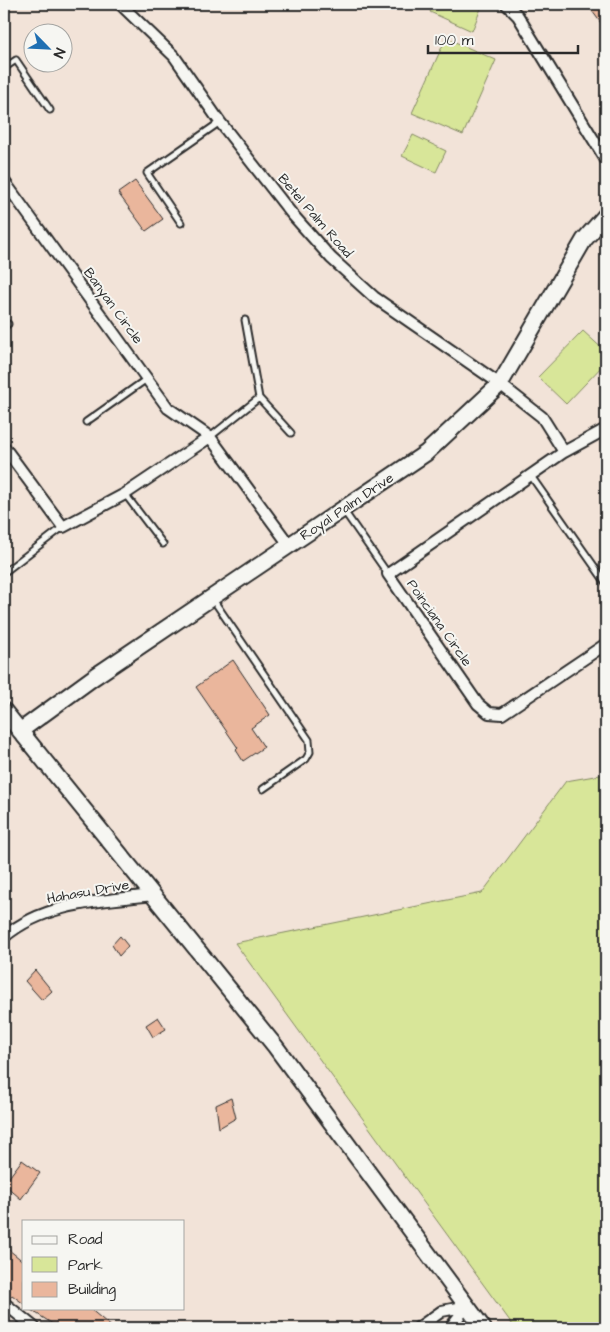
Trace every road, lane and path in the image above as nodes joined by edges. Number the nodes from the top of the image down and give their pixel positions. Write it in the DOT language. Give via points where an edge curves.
graph roads {
  1 [pos="120,4"];
  2 [pos="506,4"];
  3 [pos="4,68"];
  4 [pos="50,110"];
  5 [pos="220,122"];
  6 [pos="606,160"];
  7 [pos="4,181"];
  8 [pos="606,215"];
  9 [pos="181,223"];
  10 [pos="245,320"];
  11 [pos="148,378"];
  12 [pos="500,384"];
  13 [pos="259,398"];
  14 [pos="86,422"];
  15 [pos="606,429"];
  16 [pos="291,433"];
  17 [pos="210,437"];
  18 [pos="4,447"];
  19 [pos="564,452"];
  20 [pos="531,476"];
  21 [pos="125,494"];
  22 [pos="343,510"];
  23 [pos="63,527"];
  24 [pos="163,544"];
  25 [pos="290,546"];
  26 [pos="6,571"];
  27 [pos="388,574"];
  28 [pos="606,583"];
  29 [pos="212,597"];
  30 [pos="606,644"];
  31 [pos="4,711"];
  32 [pos="20,731"];
  33 [pos="263,789"];
  34 [pos="153,895"];
  35 [pos="4,937"];
  36 [pos="4,1303"];
  37 [pos="467,1306"];
  38 [pos="35,1328"];
  39 [pos="418,1328"];
  40 [pos="450,1328"];
  41 [pos="483,1328"];
  1 -- 5 [label="street, Betel Palm Road" via="174,56"];
  2 -- 6 [label="street" via="518,16"];
  3 -- 4 [label="lane" via="16,60"];
  5 -- 9 [label="lane" via="147,173"];
  5 -- 12 [label="street, Betel Palm Road" via="291,213 331,258 374,297"];
  7 -- 11 [label="street, Banyan Circle"];
  8 -- 12 [label="street, Royal Palm Drive" via="584,240"];
  10 -- 13 [label="lane"];
  11 -- 14 [label="lane"];
  11 -- 17 [label="street, Banyan Circle" via="168,408"];
  12 -- 19 [label="street, Betel Palm Road" via="542,417"];
  12 -- 22 [label="street, Royal Palm Drive" via="426,453"];
  13 -- 16 [label="lane"];
  13 -- 17 [label="lane"];
  15 -- 19 [label="street, Poinciana Circle"];
  17 -- 21 [label="street"];
  17 -- 25 [label="street, Banyan Circle"];
  18 -- 23 [label="street"];
  19 -- 20 [label="street, Poinciana Circle"];
  20 -- 27 [label="street, Poinciana Circle"];
  20 -- 28 [label="lane"];
  21 -- 23 [label="street"];
  21 -- 24 [label="lane"];
  22 -- 25 [label="street, Royal Palm Drive"];
  22 -- 27 [label="lane"];
  23 -- 26 [label="lane"];
  25 -- 29 [label="street, Royal Palm Drive"];
  27 -- 30 [label="street, Poinciana Circle" via="478,704 489,713 502,714"];
  29 -- 32 [label="street, Royal Palm Drive"];
  29 -- 33 [label="lane" via="309,740 310,752 306,759"];
  31 -- 32 [label="street"];
  32 -- 34 [label="street"];
  34 -- 35 [label="street, Hahasu Drive" via="45,912 17,926"];
  34 -- 37 [label="street" via="304,1085"];
  36 -- 38 [label="street"];
  37 -- 39 [label="street" via="442,1311"];
  37 -- 40 [label="street"];
  37 -- 41 [label="street"];
}
